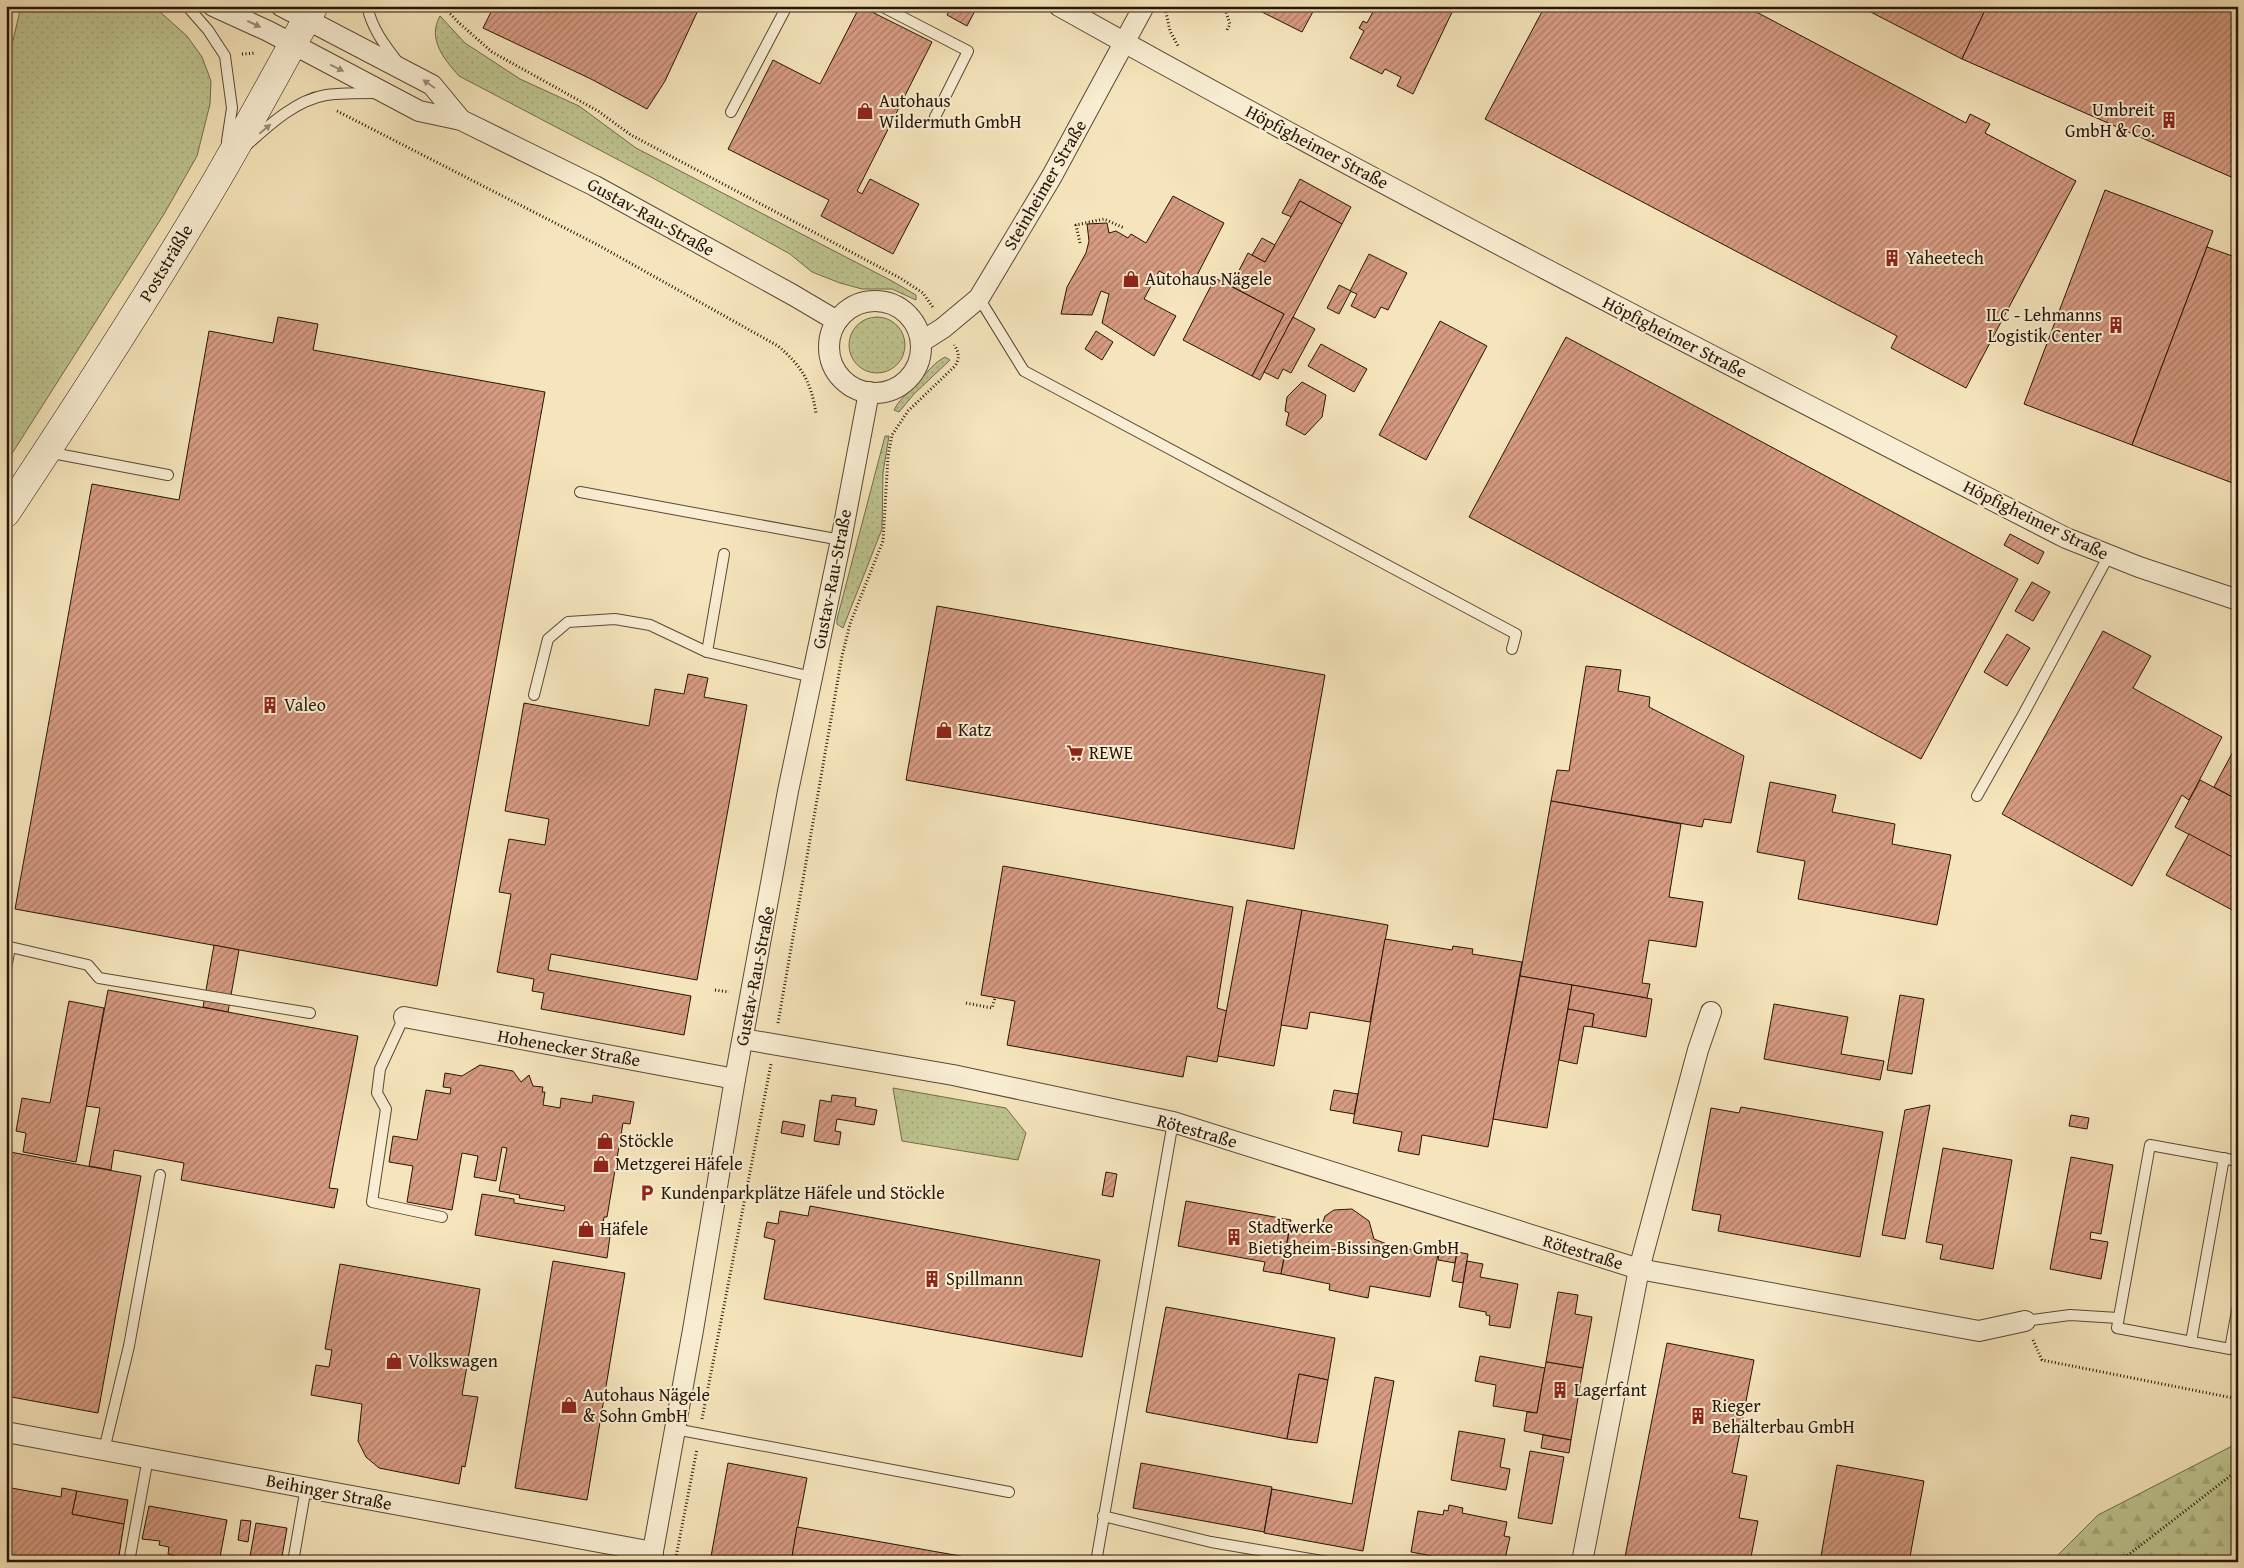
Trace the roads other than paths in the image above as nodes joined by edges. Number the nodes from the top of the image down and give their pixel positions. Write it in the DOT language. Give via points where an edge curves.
graph roads {
  1 [pos="187,6"];
  2 [pos="213,6"];
  3 [pos="281,6"];
  4 [pos="367,6"];
  5 [pos="787,6"];
  6 [pos="881,6"];
  7 [pos="1060,6"];
  8 [pos="1144,6"];
  9 [pos="311,12"];
  10 [pos="1126,43"];
  11 [pos="294,46"];
  12 [pos="405,71"];
  13 [pos="386,92"];
  14 [pos="731,112"];
  15 [pos="934,117"];
  16 [pos="461,120"];
  17 [pos="219,176"];
  18 [pos="978,298"];
  19 [pos="837,321"];
  20 [pos="921,342"];
  21 [pos="869,392"];
  22 [pos="46,452"];
  23 [pos="168,475"];
  24 [pos="580,492"];
  25 [pos="6,513"];
  26 [pos="841,540"];
  27 [pos="724,554"];
  28 [pos="2109,555"];
  29 [pos="2238,600"];
  30 [pos="1512,649"];
  31 [pos="707,652"];
  32 [pos="812,677"];
  33 [pos="534,695"];
  34 [pos="1977,796"];
  35 [pos="6,968"];
  36 [pos="1711,1012"];
  37 [pos="310,1013"];
  38 [pos="404,1018"];
  39 [pos="743,1039"];
  40 [pos="735,1079"];
  41 [pos="1173,1122"];
  42 [pos="2224,1158"];
  43 [pos="2238,1161"];
  44 [pos="160,1174"];
  45 [pos="442,1217"];
  46 [pos="1639,1269"];
  47 [pos="2238,1306"];
  48 [pos="2118,1318"];
  49 [pos="2025,1321"];
  50 [pos="2191,1342"];
  51 [pos="675,1429"];
  52 [pos="6,1432"];
  53 [pos="104,1450"];
  54 [pos="148,1458"];
  55 [pos="306,1487"];
  56 [pos="1009,1492"];
  57 [pos="1103,1516"];
  58 [pos="652,1557"];
  59 [pos="1300,1559"];
  60 [pos="129,1562"];
  61 [pos="293,1562"];
  62 [pos="1096,1562"];
  63 [pos="1328,1562"];
  64 [pos="1582,1562"];
  1 -- 17 [label="lane" via="225,56 232,108"];
  2 -- 11 [label="street, Gustav-Rau-Straße, one-way"];
  3 -- 9 [label="street, Gustav-Rau-Straße"];
  4 -- 12 [label="lane" via="379,39"];
  5 -- 14 [label="lane"];
  6 -- 15 [label="lane" via="968,51"];
  7 -- 10 [label="street, Höpfigheimer Straße"];
  8 -- 10 [label="street, Steinheimer Straße"];
  9 -- 11 [label="main road, Poststräßle"];
  9 -- 12 [label="street, Gustav-Rau-Straße"];
  10 -- 18 [label="street, Steinheimer Straße" via="1052,176"];
  10 -- 28 [label="street, Höpfigheimer Straße" via="1637,318 2066,538"];
  11 -- 13 [label="street, Gustav-Rau-Straße, one-way"];
  11 -- 17 [label="main road, Poststräßle"];
  16 -- 12 [label="street, Gustav-Rau-Straße, one-way" via="432,85"];
  13 -- 16 [label="street, Gustav-Rau-Straße" via="419,110"];
  17 -- 13 [label="lane, one-way" via="284,114 319,97"];
  16 -- 19 [label="street, Gustav-Rau-Straße" via="595,186"];
  17 -- 22 [label="main road, Poststräßle" via="109,357"];
  18 -- 20 [label="street, Steinheimer Straße"];
  18 -- 30 [label="lane" via="1024,371 1516,634"];
  19 -- 20 [label="street" via="862,303 878,301 894,305 916,326"];
  19 -- 21 [label="street" via="829,351 833,366 854,388"];
  20 -- 21 [label="street" via="918,362 907,380 896,388"];
  21 -- 26 [label="street, Gustav-Rau-Straße"];
  22 -- 23 [label="lane"];
  22 -- 25 [label="main road, Poststräßle"];
  24 -- 26 [label="lane"];
  26 -- 32 [label="street, Gustav-Rau-Straße"];
  27 -- 31 [label="lane"];
  28 -- 29 [label="street, Höpfigheimer Straße"];
  28 -- 34 [label="lane"];
  31 -- 32 [label="lane"];
  31 -- 33 [label="lane" via="650,625 615,619 568,622 548,639"];
  32 -- 39 [label="street, Gustav-Rau-Straße"];
  35 -- 37 [label="lane" via="10,947 88,965 99,978"];
  36 -- 46 [label="street, Rötestraße"];
  38 -- 40 [label="street, Hohenecker Straße"];
  38 -- 45 [label="lane" via="380,1069 377,1093 386,1109 372,1202"];
  39 -- 40 [label="street, Gustav-Rau-Straße"];
  39 -- 41 [label="street, Rötestraße" via="953,1075"];
  40 -- 51 [label="street, Gustav-Rau-Straße"];
  41 -- 46 [label="street, Rötestraße"];
  41 -- 57 [label="lane"];
  42 -- 43 [label="lane"];
  42 -- 48 [label="lane" via="2150,1145"];
  42 -- 50 [label="lane"];
  44 -- 53 [label="lane" via="129,1346"];
  46 -- 49 [label="street, Rötestraße" via="1980,1331"];
  46 -- 64 [label="street, Rötestraße"];
  47 -- 50 [label="lane" via="2230,1348"];
  48 -- 49 [label="lane" via="2070,1315"];
  48 -- 50 [label="lane" via="2117,1328"];
  51 -- 56 [label="lane"];
  51 -- 58 [label="street, Gustav-Rau-Straße"];
  52 -- 53 [label="street, Beihinger Straße"];
  53 -- 54 [label="street, Beihinger Straße"];
  54 -- 55 [label="street, Beihinger Straße"];
  54 -- 60 [label="lane"];
  55 -- 58 [label="street, Beihinger Straße"];
  55 -- 61 [label="lane"];
  57 -- 59 [label="lane"];
  57 -- 62 [label="lane"];
  59 -- 63 [label="lane"];
}
